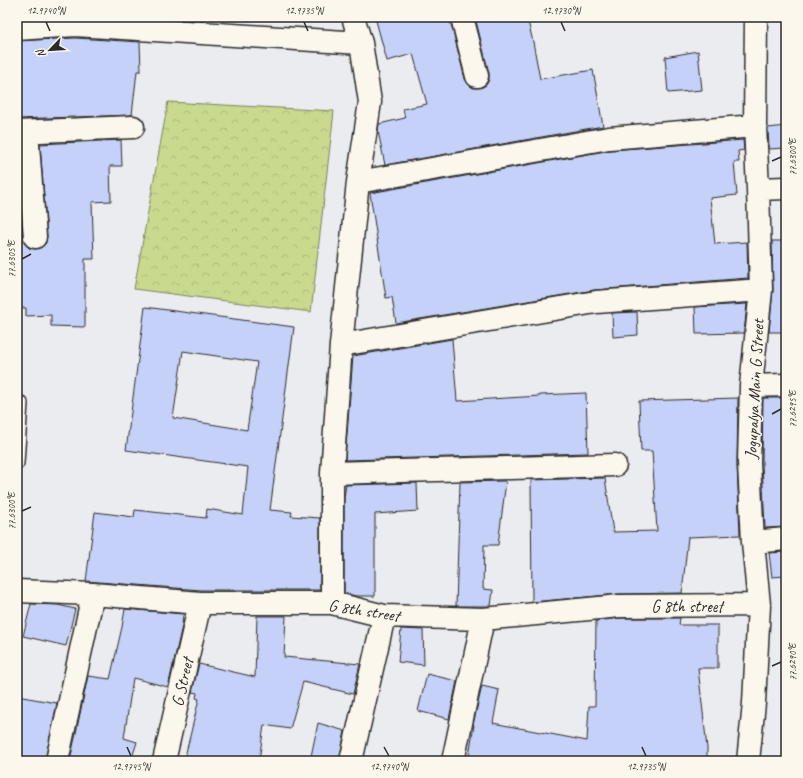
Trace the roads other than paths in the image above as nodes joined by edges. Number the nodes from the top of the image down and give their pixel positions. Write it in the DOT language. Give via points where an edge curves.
graph roads {
  1 [pos="353,17"];
  2 [pos="462,17"];
  3 [pos="756,17"];
  4 [pos="17,29"];
  5 [pos="361,43"];
  6 [pos="478,76"];
  7 [pos="755,126"];
  8 [pos="133,127"];
  9 [pos="22,132"];
  10 [pos="358,182"];
  11 [pos="786,188"];
  12 [pos="758,189"];
  13 [pos="35,238"];
  14 [pos="760,290"];
  15 [pos="341,345"];
  16 [pos="786,385"];
  17 [pos="751,386"];
  18 [pos="21,403"];
  19 [pos="17,463"];
  20 [pos="615,466"];
  21 [pos="332,474"];
  22 [pos="786,539"];
  23 [pos="753,542"];
  24 [pos="17,591"];
  25 [pos="93,594"];
  26 [pos="200,603"];
  27 [pos="332,603"];
  28 [pos="759,606"];
  29 [pos="384,616"];
  30 [pos="483,619"];
  31 [pos="57,761"];
  32 [pos="164,761"];
  33 [pos="351,761"];
  34 [pos="453,761"];
  35 [pos="748,761"];
  1 -- 5 [label="street"];
  2 -- 6 [label="street"];
  3 -- 7 [label="street, Jogupalya Main G Street"];
  4 -- 5 [label="street" via="75,25"];
  5 -- 10 [label="street" via="370,102"];
  7 -- 10 [label="street" via="609,138"];
  7 -- 12 [label="street, Jogupalya Main G Street"];
  8 -- 9 [label="street"];
  9 -- 13 [label="street"];
  10 -- 15 [label="street"];
  11 -- 12 [label="street"];
  12 -- 14 [label="street, Jogupalya Main G Street"];
  14 -- 15 [label="street" via="596,302"];
  14 -- 17 [label="street, Jogupalya Main G Street"];
  15 -- 21 [label="street"];
  16 -- 17 [label="street"];
  17 -- 23 [label="street, Jogupalya Main G Street" via="749,463"];
  18 -- 19 [label="lane"];
  20 -- 21 [label="street"];
  21 -- 27 [label="street"];
  22 -- 23 [label="street"];
  23 -- 28 [label="street, Jogupalya Main G Street"];
  24 -- 25 [label="street, G 8th street"];
  25 -- 26 [label="street, G 8th street"];
  25 -- 31 [label="street"];
  26 -- 27 [label="street, G 8th street"];
  26 -- 32 [label="street, G Street"];
  27 -- 29 [label="street, G 8th street"];
  28 -- 30 [label="street, G 8th street" via="620,606"];
  28 -- 35 [label="street, Jogupalya Main G Street"];
  29 -- 30 [label="street, G 8th street"];
  29 -- 33 [label="street"];
  30 -- 34 [label="street"];
}
